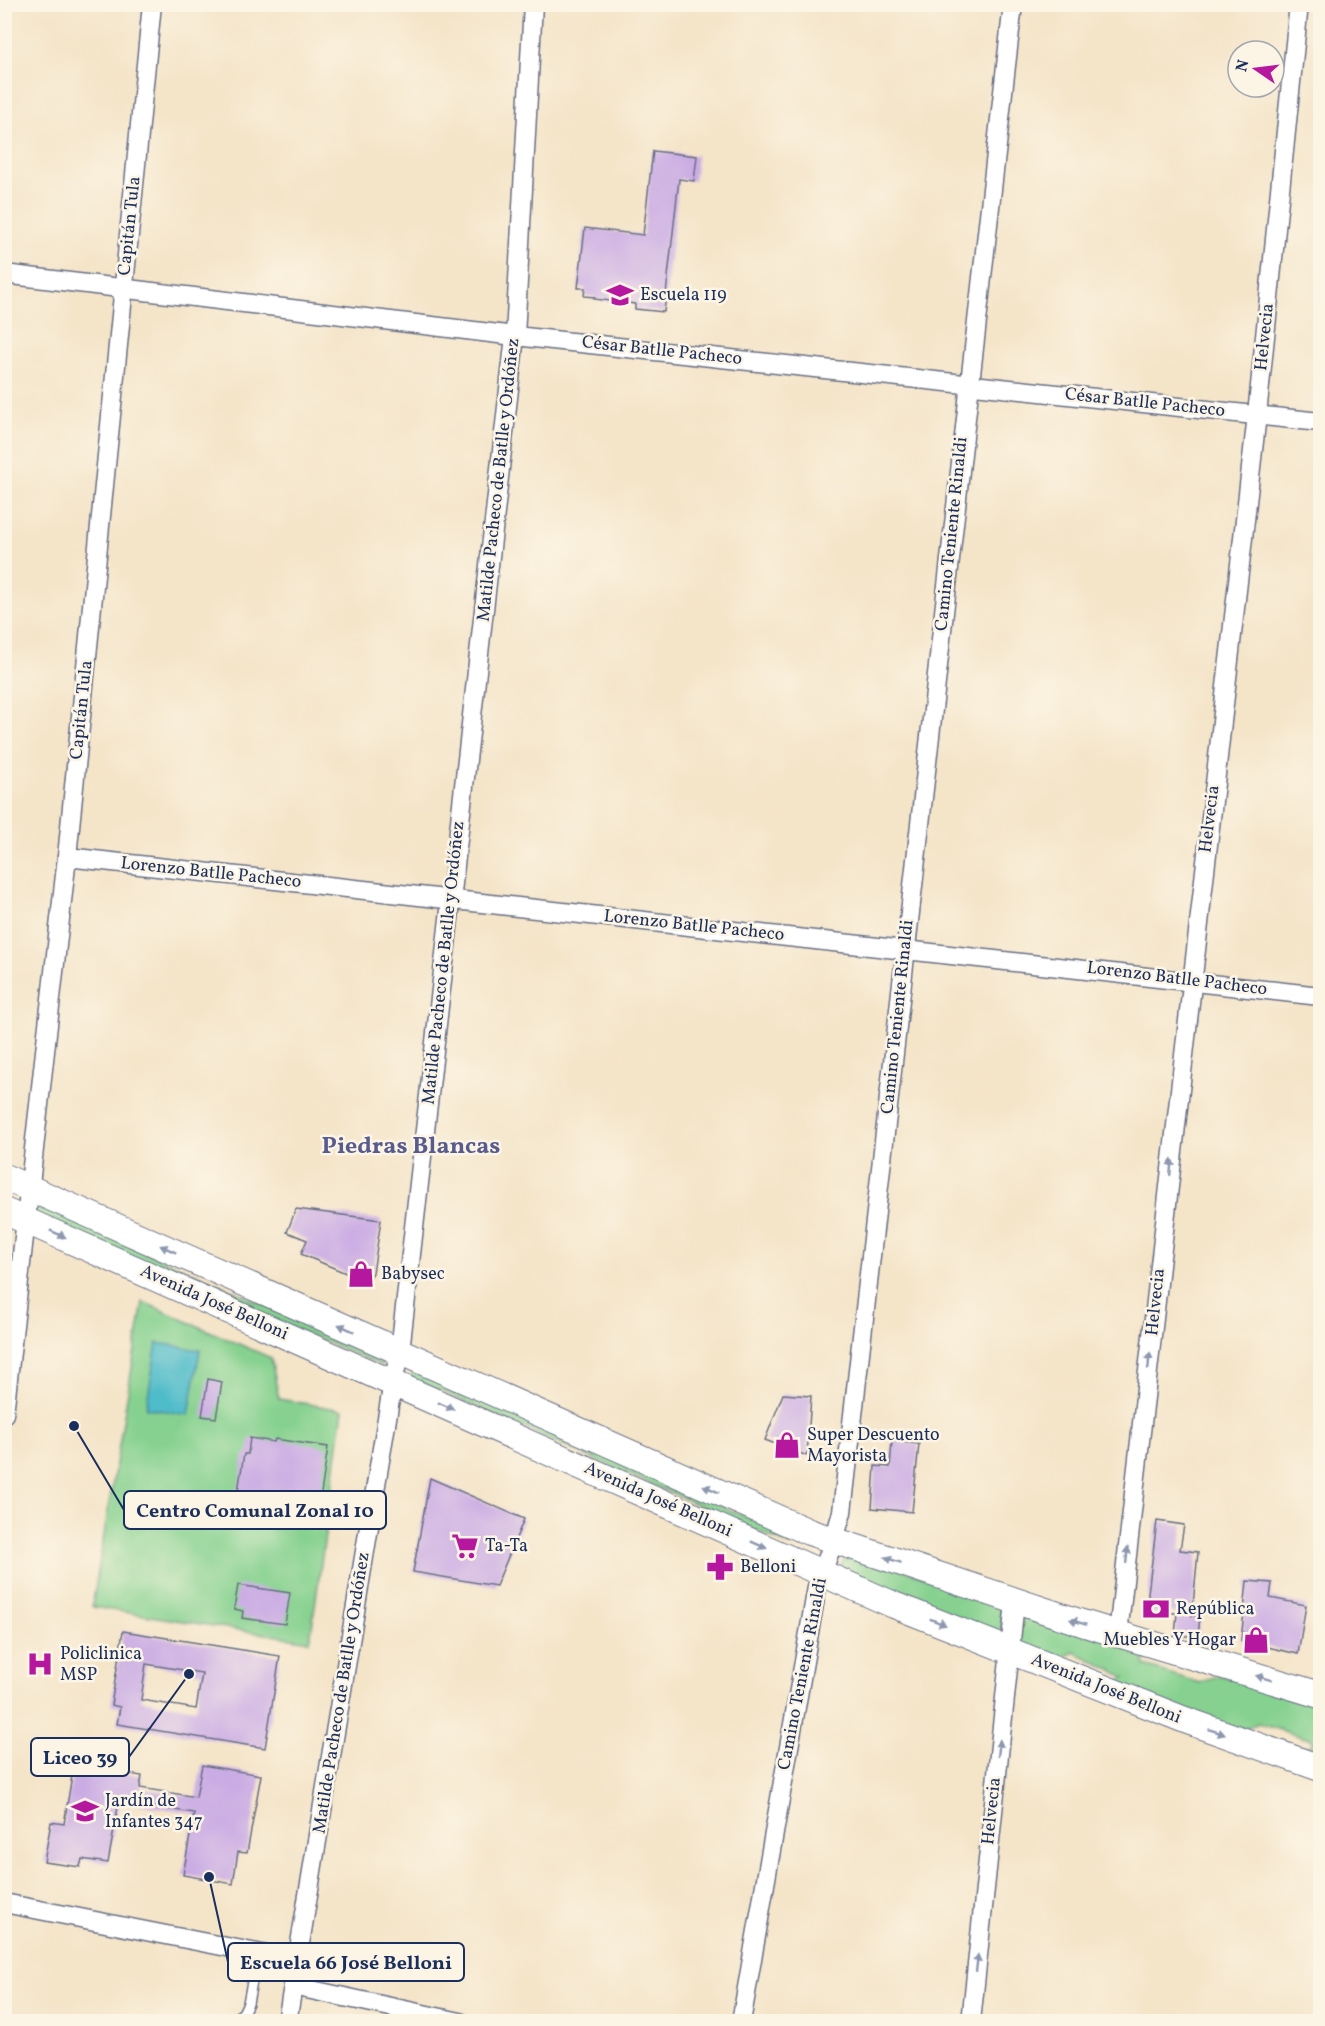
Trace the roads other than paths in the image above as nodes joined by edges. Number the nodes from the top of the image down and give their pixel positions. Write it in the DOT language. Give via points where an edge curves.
graph roads {
  1 [pos="152,4"];
  2 [pos="533,4"];
  3 [pos="1013,4"];
  4 [pos="1299,4"];
  5 [pos="4,274"];
  6 [pos="123,289"];
  7 [pos="515,336"];
  8 [pos="969,384"];
  9 [pos="1257,415"];
  10 [pos="1320,422"];
  11 [pos="68,857"];
  12 [pos="451,900"];
  13 [pos="905,949"];
  14 [pos="1192,980"];
  15 [pos="1320,996"];
  16 [pos="4,1177"];
  17 [pos="30,1187"];
  18 [pos="15,1215"];
  19 [pos="400,1351"];
  20 [pos="393,1382"];
  21 [pos="4,1414"];
  22 [pos="834,1540"];
  23 [pos="821,1573"];
  24 [pos="1015,1602"];
  25 [pos="1118,1634"];
  26 [pos="1009,1651"];
  27 [pos="1320,1695"];
  28 [pos="1320,1768"];
  29 [pos="4,1903"];
  30 [pos="257,1954"];
  31 [pos="298,1961"];
  32 [pos="294,1986"];
  33 [pos="229,2022"];
  34 [pos="287,2022"];
  35 [pos="460,2022"];
  36 [pos="741,2022"];
  37 [pos="971,2022"];
  1 -- 6 [label="street, Capitán Tula"];
  2 -- 7 [label="street, Matilde Pacheco de Batlle y Ordóñez"];
  3 -- 8 [label="street, Camino Teniente Rinaldi"];
  4 -- 9 [label="street, Helvecia"];
  5 -- 6 [label="street, César Batlle Pacheco"];
  6 -- 7 [label="street, César Batlle Pacheco"];
  6 -- 11 [label="street, Capitán Tula"];
  7 -- 8 [label="street, César Batlle Pacheco"];
  7 -- 12 [label="street, Matilde Pacheco de Batlle y Ordóñez"];
  8 -- 9 [label="street, César Batlle Pacheco"];
  8 -- 13 [label="street, Camino Teniente Rinaldi"];
  9 -- 10 [label="street, César Batlle Pacheco"];
  9 -- 14 [label="street, Helvecia"];
  11 -- 12 [label="street, Lorenzo Batlle Pacheco"];
  11 -- 17 [label="street, Capitán Tula"];
  12 -- 13 [label="street, Lorenzo Batlle Pacheco"];
  12 -- 19 [label="street, Matilde Pacheco de Batlle y Ordóñez"];
  13 -- 14 [label="street, Lorenzo Batlle Pacheco"];
  13 -- 22 [label="street, Camino Teniente Rinaldi" via="842,1512"];
  14 -- 15 [label="street, Lorenzo Batlle Pacheco"];
  25 -- 14 [label="street, Helvecia, one-way"];
  16 -- 17 [label="main road, Avenida José Belloni"];
  17 -- 18 [label="street, Capitán Tula"];
  19 -- 17 [label="main road, Avenida José Belloni, one-way"];
  18 -- 20 [label="main road, Avenida José Belloni, one-way"];
  18 -- 21 [label="street, Capitán Tula"];
  19 -- 20 [label="street, Matilde Pacheco de Batlle y Ordóñez"];
  22 -- 19 [label="main road, Avenida José Belloni, one-way"];
  20 -- 23 [label="main road, Avenida José Belloni, one-way"];
  20 -- 31 [label="street, Matilde Pacheco de Batlle y Ordóñez"];
  22 -- 23 [label="street, Camino Teniente Rinaldi"];
  24 -- 22 [label="main road, Avenida José Belloni, one-way"];
  23 -- 26 [label="main road, Avenida José Belloni, one-way"];
  23 -- 36 [label="street, Camino Teniente Rinaldi"];
  25 -- 24 [label="main road, Avenida José Belloni, one-way"];
  24 -- 26 [label="street, Helvecia"];
  27 -- 25 [label="main road, Avenida José Belloni, one-way"];
  26 -- 28 [label="main road, Avenida José Belloni, one-way"];
  37 -- 26 [label="street, Helvecia, one-way"];
  29 -- 30 [label="street"];
  30 -- 31 [label="street"];
  30 -- 33 [label="lane" via="248,2003 243,2013"];
  31 -- 32 [label="street, Matilde Pacheco de Batlle y Ordóñez"];
  32 -- 34 [label="street, Matilde Pacheco de Batlle y Ordóñez"];
  32 -- 35 [label="street"];
}
